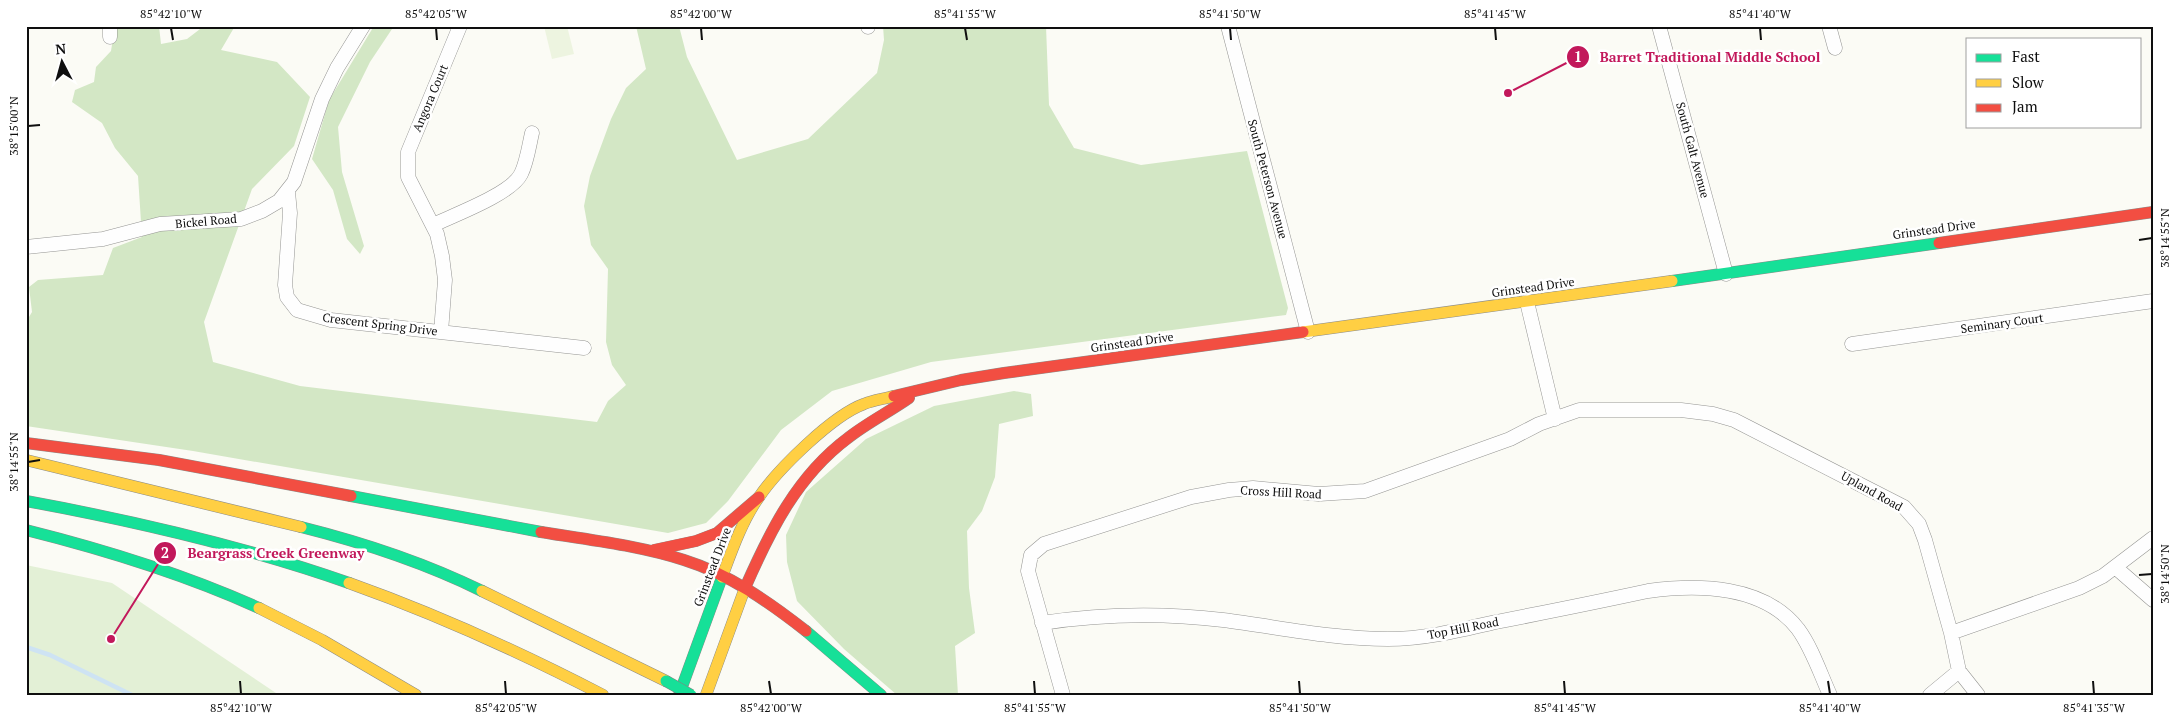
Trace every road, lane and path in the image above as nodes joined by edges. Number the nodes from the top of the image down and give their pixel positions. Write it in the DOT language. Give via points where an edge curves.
graph roads {
  1 [pos="362,26"];
  2 [pos="460,26"];
  3 [pos="1228,26"];
  4 [pos="1659,26"];
  5 [pos="1829,26"];
  6 [pos="1835,48"];
  7 [pos="532,133"];
  8 [pos="288,192"];
  9 [pos="2153,212"];
  10 [pos="433,225"];
  11 [pos="26,247"];
  12 [pos="1726,274"];
  13 [pos="2153,301"];
  14 [pos="1527,302"];
  15 [pos="441,332"];
  16 [pos="1308,332"];
  17 [pos="1852,344"];
  18 [pos="584,348"];
  19 [pos="919,392"];
  20 [pos="1555,419"];
  21 [pos="26,443"];
  22 [pos="26,460"];
  23 [pos="759,497"];
  24 [pos="26,501"];
  25 [pos="26,530"];
  26 [pos="2153,538"];
  27 [pos="640,551"];
  28 [pos="2115,567"];
  29 [pos="722,577"];
  30 [pos="745,588"];
  31 [pos="2153,600"];
  32 [pos="1042,624"];
  33 [pos="1951,633"];
  34 [pos="1959,671"];
  35 [pos="416,695"];
  36 [pos="603,695"];
  37 [pos="679,695"];
  38 [pos="691,695"];
  39 [pos="706,695"];
  40 [pos="881,695"];
  41 [pos="1063,695"];
  42 [pos="1830,695"];
  43 [pos="1930,695"];
  44 [pos="1978,695"];
  1 -- 8 [label="street, Bickel Road" via="322,99 299,170"];
  2 -- 10 [label="street, Angora Court" via="408,152 407,170 414,191"];
  3 -- 16 [label="street, South Peterson Avenue"];
  4 -- 12 [label="street, South Galt Avenue"];
  5 -- 6 [label="street"];
  7 -- 10 [label="street" via="524,165 514,184"];
  8 -- 11 [label="street, Bickel Road" via="262,211 241,218 160,224 103,239"];
  8 -- 15 [label="street, Crescent Spring Drive" via="290,213 285,285 287,297 297,310 331,320"];
  9 -- 12 [label="main road, Grinstead Drive"];
  10 -- 15 [label="street" via="445,280"];
  12 -- 14 [label="main road, Grinstead Drive"];
  13 -- 17 [label="street, Seminary Court"];
  14 -- 16 [label="main road, Grinstead Drive"];
  14 -- 20 [label="street"];
  15 -- 18 [label="street, Crescent Spring Drive"];
  16 -- 19 [label="main road, Grinstead Drive" via="1004,373 961,380"];
  19 -- 23 [label="main road, Grinstead Drive" via="863,404 826,427"];
  19 -- 30 [label="main road, Grinstead Drive" via="848,438 801,484 786,502 769,533"];
  20 -- 32 [label="street, Cross Hill Road" via="1510,439 1365,491 1319,494 1253,488 1229,490 1191,497 1044,544 1033,551 1028,563"];
  20 -- 33 [label="street, Upland Road" via="1579,410 1598,409 1681,410 1713,414 1755,429 1899,503 1914,517 1925,540"];
  21 -- 27 [label="main road" via="159,460"];
  22 -- 38 [label="main road, bridge" via="338,536 458,578"];
  23 -- 27 [label="main road" via="717,534 667,548"];
  23 -- 29 [label="main road, Grinstead Drive" via="736,538"];
  24 -- 36 [label="main road" via="151,526 314,572 484,636"];
  25 -- 35 [label="main road" via="114,552 237,598 290,623"];
  26 -- 28 [label="street"];
  27 -- 29 [label="main road" via="691,562"];
  28 -- 31 [label="street"];
  28 -- 33 [label="street" via="2079,588"];
  29 -- 30 [label="main road"];
  29 -- 37 [label="main road, Grinstead Drive"];
  30 -- 39 [label="main road, Grinstead Drive"];
  30 -- 40 [label="main road" via="786,614"];
  32 -- 41 [label="street, Cross Hill Road"];
  32 -- 42 [label="street, Top Hill Road" via="1105,618 1182,617 1345,638 1390,639 1463,629 1648,591 1706,588 1746,595 1781,612 1810,649"];
  33 -- 34 [label="street, Upland Road"];
  34 -- 43 [label="street"];
  34 -- 44 [label="street"];
}
